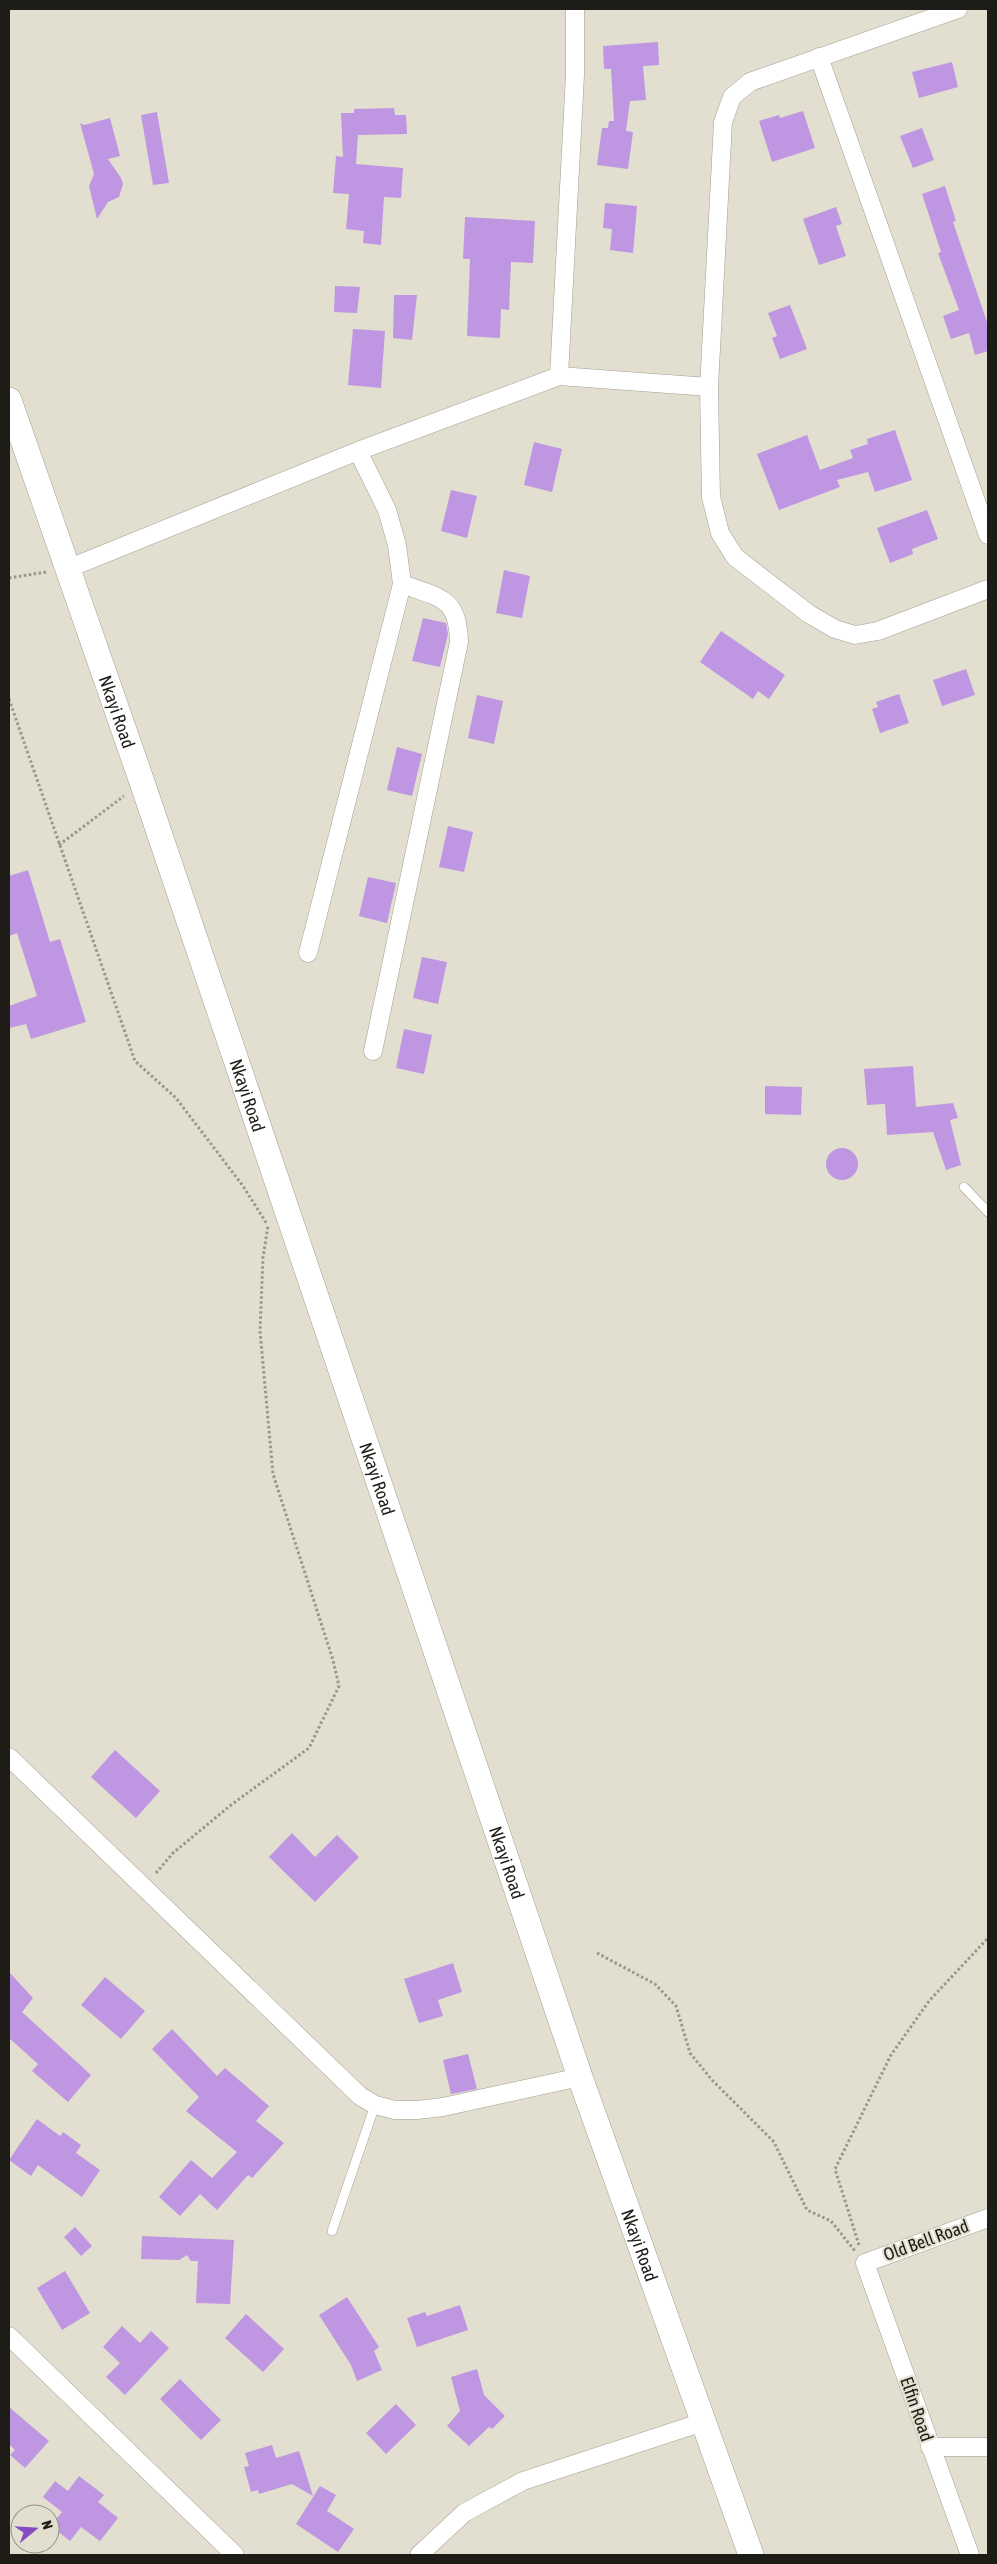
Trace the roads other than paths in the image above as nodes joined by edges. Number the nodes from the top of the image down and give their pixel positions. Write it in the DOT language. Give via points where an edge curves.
graph roads {
  1 [pos="575,9"];
  2 [pos="958,9"];
  3 [pos="819,57"];
  4 [pos="560,376"];
  5 [pos="709,387"];
  6 [pos="9,400"];
  7 [pos="358,451"];
  8 [pos="988,535"];
  9 [pos="67,568"];
  10 [pos="402,584"];
  11 [pos="988,589"];
  12 [pos="308,953"];
  13 [pos="373,1051"];
  14 [pos="964,1186"];
  15 [pos="988,1212"];
  16 [pos="9,1757"];
  17 [pos="580,2077"];
  18 [pos="375,2106"];
  19 [pos="988,2218"];
  20 [pos="332,2231"];
  21 [pos="865,2262"];
  22 [pos="9,2336"];
  23 [pos="703,2422"];
  24 [pos="930,2447"];
  25 [pos="988,2447"];
  26 [pos="235,2555"];
  27 [pos="420,2555"];
  28 [pos="751,2555"];
  29 [pos="970,2555"];
  1 -- 4 [label="street" via="575,75"];
  2 -- 3 [label="street"];
  3 -- 5 [label="street" via="750,82 732,97 723,122"];
  3 -- 8 [label="street"];
  4 -- 5 [label="street"];
  4 -- 7 [label="street"];
  5 -- 11 [label="street" via="711,497 720,534 735,557 809,614 835,629 855,635 878,631"];
  6 -- 9 [label="main road, Nkayi Road"];
  7 -- 9 [label="street"];
  7 -- 10 [label="street" via="387,510 397,545"];
  9 -- 17 [label="main road, Nkayi Road" via="142,782 277,1218"];
  10 -- 12 [label="street"];
  10 -- 13 [label="street" via="446,600 456,615 459,642"];
  14 -- 15 [label="lane"];
  16 -- 18 [label="street" via="360,2096"];
  17 -- 18 [label="street" via="443,2107 395,2110"];
  17 -- 23 [label="main road, Nkayi Road"];
  18 -- 20 [label="lane"];
  19 -- 21 [label="street, Old Bell Road"];
  21 -- 24 [label="street, Elfin Road"];
  22 -- 26 [label="street"];
  23 -- 27 [label="street" via="524,2481 464,2513"];
  23 -- 28 [label="main road, Nkayi Road"];
  24 -- 25 [label="street"];
  24 -- 29 [label="street, Elfin Road"];
}
